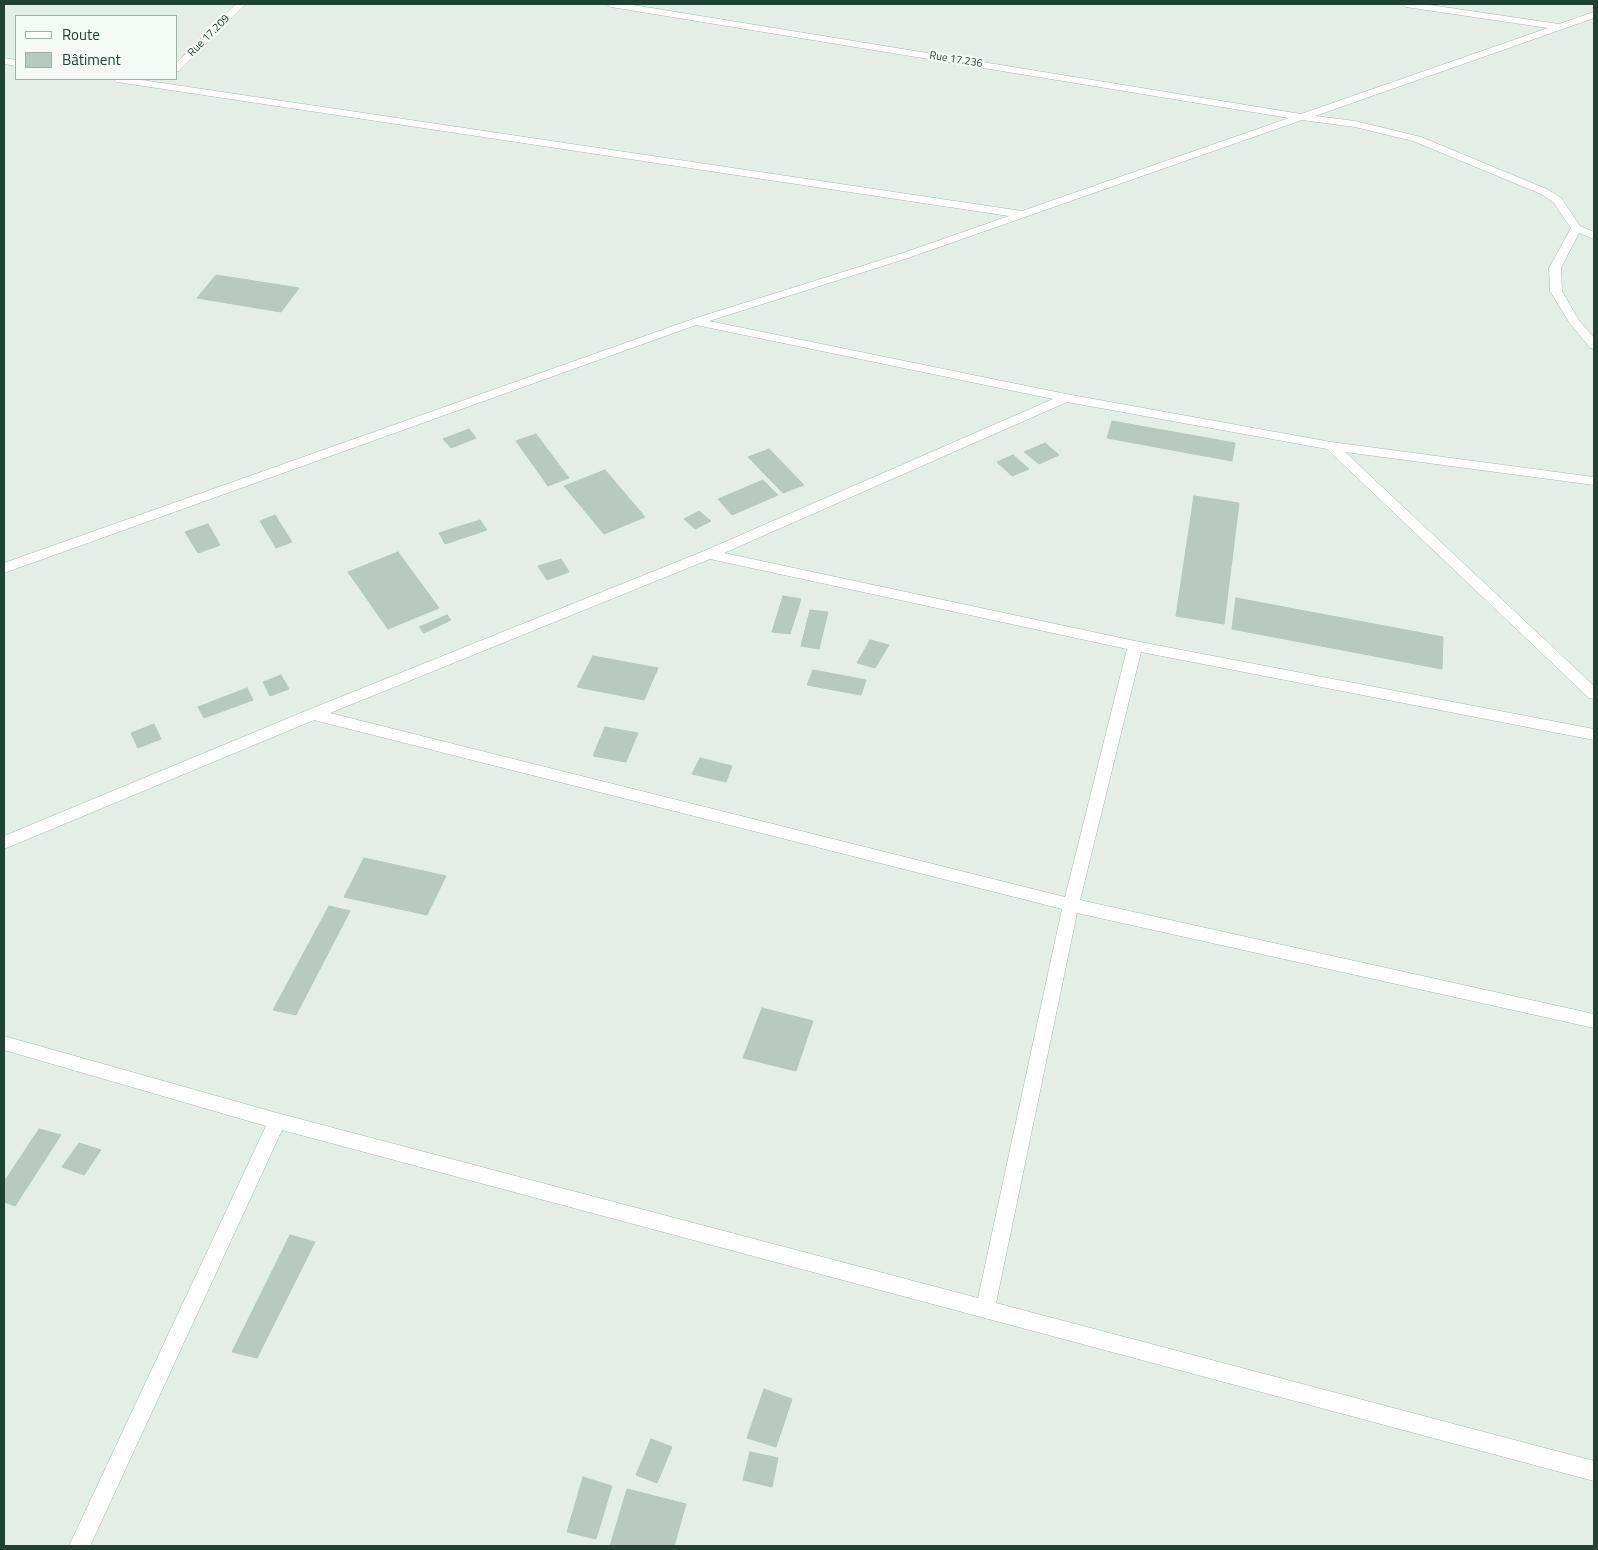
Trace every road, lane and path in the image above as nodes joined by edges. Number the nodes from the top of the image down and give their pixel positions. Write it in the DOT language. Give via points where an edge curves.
graph roads {
  1 [pos="241,4"];
  2 [pos="611,4"];
  3 [pos="1406,4"];
  4 [pos="1594,15"];
  5 [pos="1563,27"];
  6 [pos="178,67"];
  7 [pos="132,80"];
  8 [pos="163,82"];
  9 [pos="1301,117"];
  10 [pos="1024,214"];
  11 [pos="1576,228"];
  12 [pos="1594,236"];
  13 [pos="697,321"];
  14 [pos="1594,345"];
  15 [pos="1066,398"];
  16 [pos="1331,446"];
  17 [pos="1594,481"];
  18 [pos="709,554"];
  19 [pos="4,568"];
  20 [pos="1135,646"];
  21 [pos="1594,694"];
  22 [pos="313,714"];
  23 [pos="1594,734"];
  24 [pos="4,843"];
  25 [pos="1072,904"];
  26 [pos="1594,1021"];
  27 [pos="4,1043"];
  28 [pos="277,1122"];
  29 [pos="985,1310"];
  30 [pos="1594,1471"];
  31 [pos="79,1546"];
  1 -- 6 [label="street, Rue 17.209"];
  2 -- 9 [label="street, Rue 17.236"];
  3 -- 5 [label="street"];
  4 -- 5 [label="street"];
  5 -- 9 [label="street"];
  7 -- 8 [label="street"];
  8 -- 10 [label="street"];
  9 -- 10 [label="street"];
  9 -- 11 [label="street, Rue 17.236" via="1355,124 1417,139 1468,159 1545,192 1557,200"];
  10 -- 13 [label="street" via="901,257"];
  11 -- 12 [label="street"];
  11 -- 14 [label="street" via="1555,268 1556,290 1573,320"];
  13 -- 15 [label="street"];
  13 -- 19 [label="street"];
  15 -- 16 [label="street"];
  15 -- 18 [label="street"];
  16 -- 17 [label="street"];
  16 -- 21 [label="street"];
  18 -- 20 [label="street"];
  18 -- 22 [label="street"];
  20 -- 23 [label="street"];
  20 -- 25 [label="street"];
  22 -- 24 [label="street"];
  22 -- 25 [label="street"];
  25 -- 26 [label="street"];
  25 -- 29 [label="street"];
  27 -- 28 [label="street"];
  28 -- 29 [label="street"];
  28 -- 31 [label="street"];
  29 -- 30 [label="street"];
}
